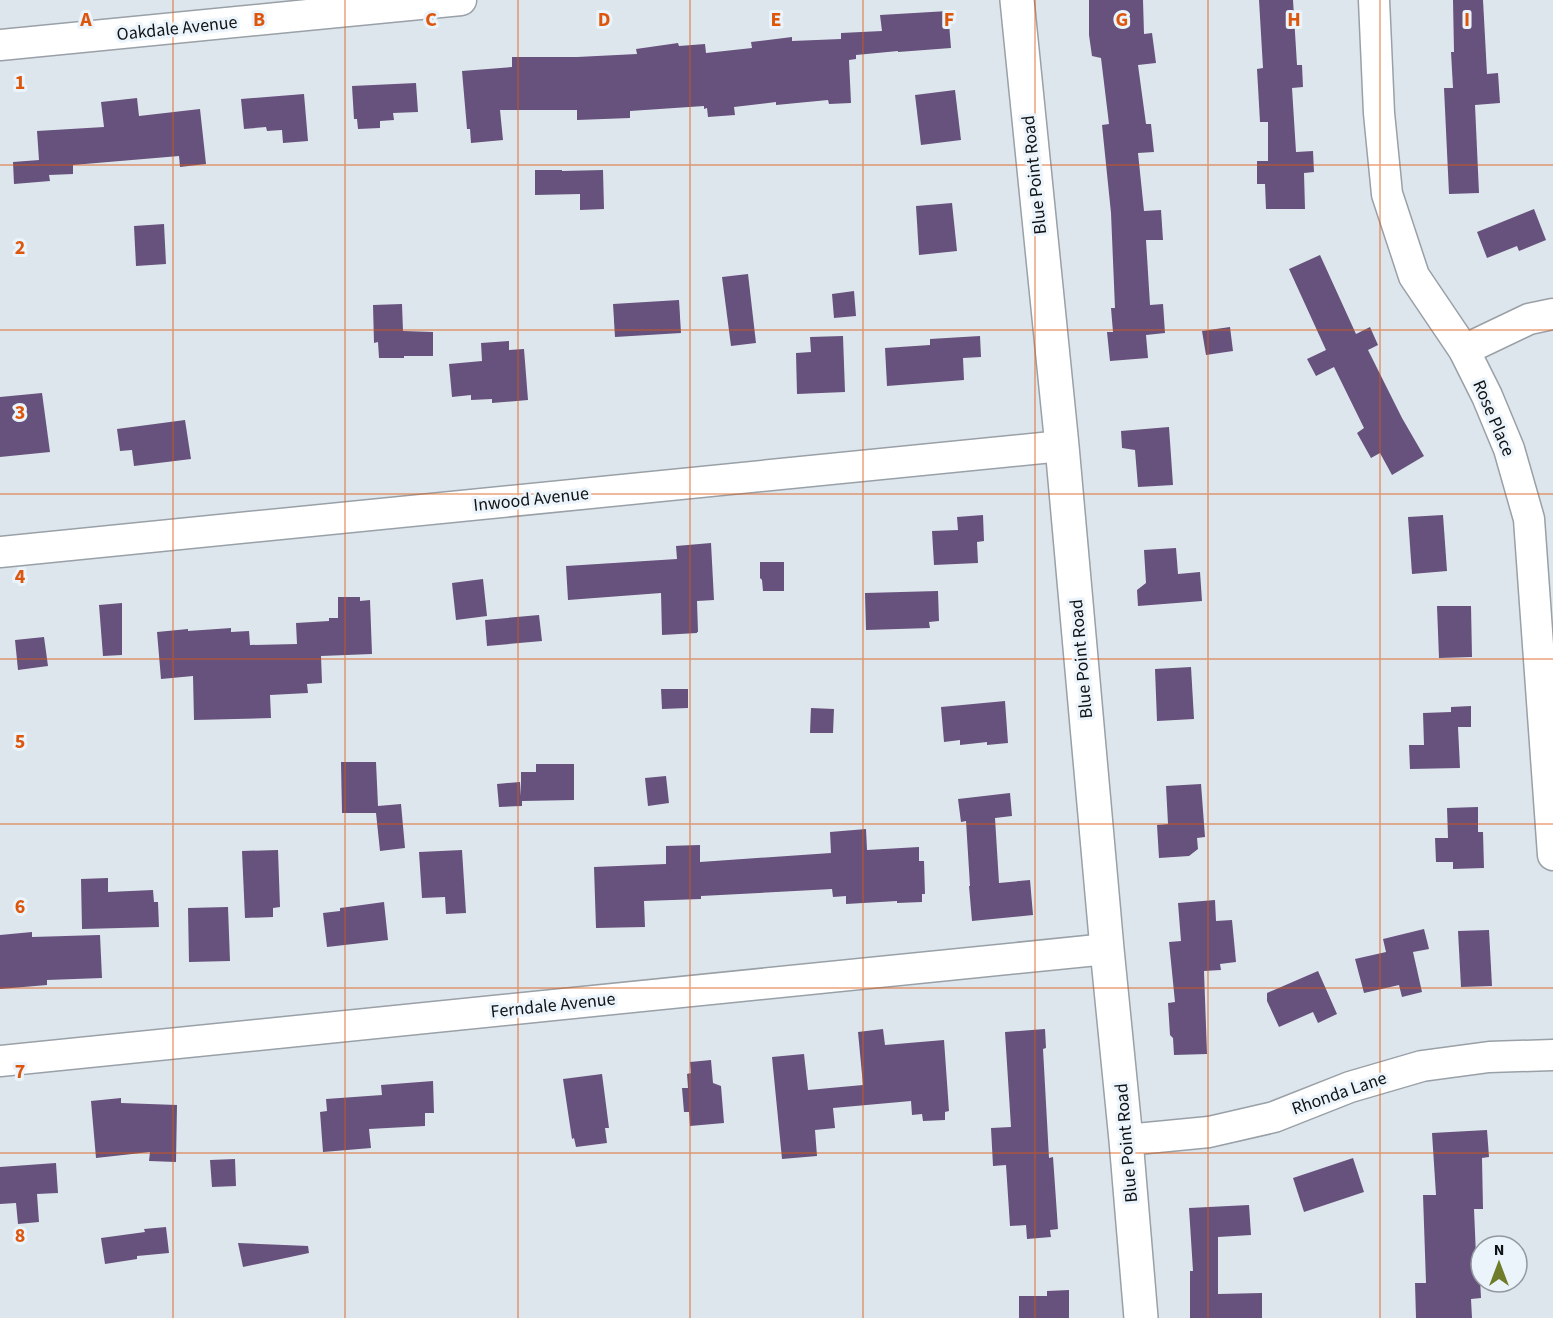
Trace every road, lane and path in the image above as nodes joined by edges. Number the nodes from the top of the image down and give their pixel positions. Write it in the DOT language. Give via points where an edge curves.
graph roads {
  1 [pos="462,0"];
  2 [pos="1017,0"];
  3 [pos="1374,0"];
  4 [pos="0,45"];
  5 [pos="1553,314"];
  6 [pos="1464,350"];
  7 [pos="1062,446"];
  8 [pos="0,552"];
  9 [pos="1553,855"];
  10 [pos="1107,949"];
  11 [pos="1553,1054"];
  12 [pos="0,1060"];
  13 [pos="1126,1140"];
  14 [pos="1141,1318"];
  1 -- 4 [label="street, Oakdale Avenue"];
  2 -- 7 [label="street, Blue Point Road"];
  3 -- 6 [label="street, Rose Place" via="1387,194 1414,276"];
  5 -- 6 [label="street" via="1529,319"];
  6 -- 9 [label="street, Rose Place" via="1509,449 1529,519"];
  7 -- 8 [label="street, Inwood Avenue"];
  7 -- 10 [label="street, Blue Point Road"];
  10 -- 12 [label="street, Ferndale Avenue"];
  10 -- 13 [label="street, Blue Point Road"];
  11 -- 13 [label="street, Rhonda Lane" via="1422,1066 1350,1087 1274,1117 1209,1132"];
  13 -- 14 [label="street, Blue Point Road"];
}
